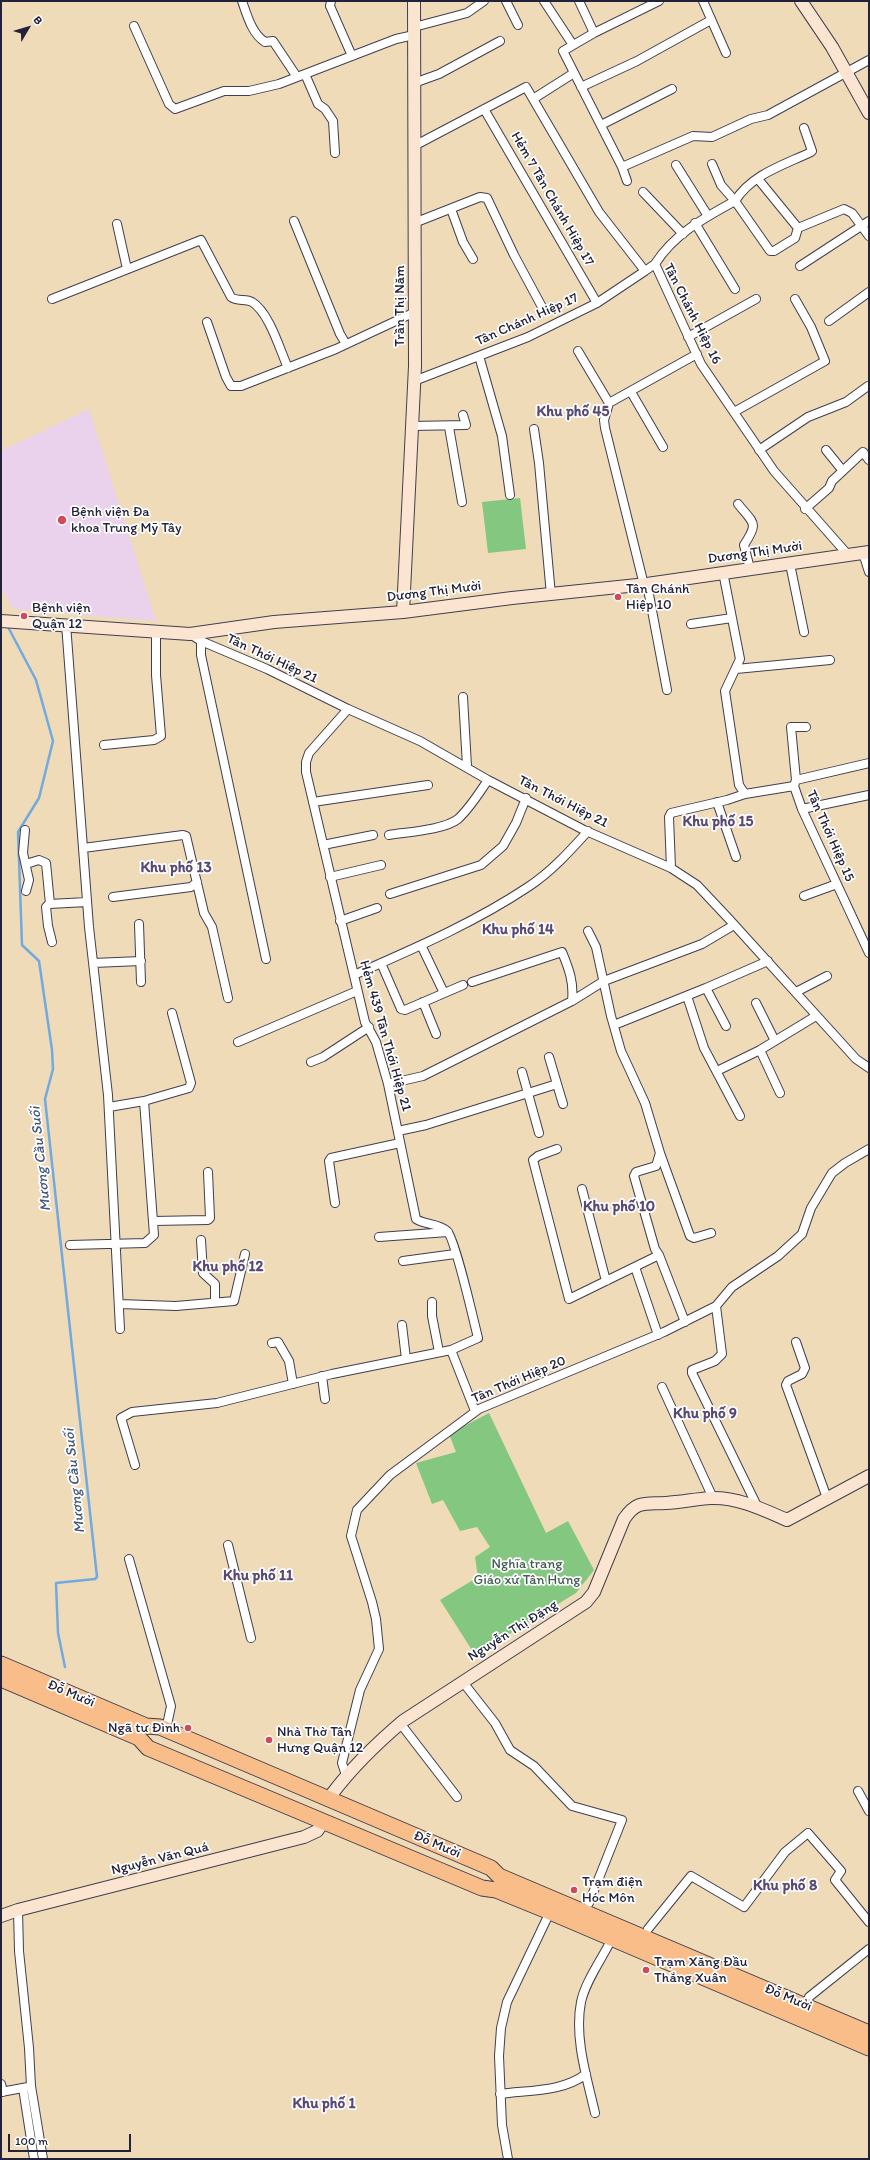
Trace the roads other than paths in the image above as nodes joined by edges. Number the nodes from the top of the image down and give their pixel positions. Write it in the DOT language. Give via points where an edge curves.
graph roads {
  1 [pos="242,1"];
  2 [pos="330,1"];
  3 [pos="414,1"];
  4 [pos="484,1"];
  5 [pos="506,1"];
  6 [pos="544,1"];
  7 [pos="579,1"];
  8 [pos="703,1"];
  9 [pos="801,1"];
  10 [pos="656,2"];
  11 [pos="711,20"];
  12 [pos="518,25"];
  13 [pos="134,26"];
  14 [pos="414,31"];
  15 [pos="594,33"];
  16 [pos="500,40"];
  17 [pos="573,45"];
  18 [pos="726,54"];
  19 [pos="352,56"];
  20 [pos="869,60"];
  21 [pos="846,71"];
  22 [pos="574,74"];
  23 [pos="301,75"];
  24 [pos="414,83"];
  25 [pos="582,87"];
  26 [pos="672,89"];
  27 [pos="533,99"];
  28 [pos="484,109"];
  29 [pos="869,113"];
  30 [pos="601,125"];
  31 [pos="804,128"];
  32 [pos="414,146"];
  33 [pos="335,153"];
  34 [pos="676,164"];
  35 [pos="712,164"];
  36 [pos="622,167"];
  37 [pos="758,179"];
  38 [pos="627,180"];
  39 [pos="643,192"];
  40 [pos="735,201"];
  41 [pos="451,209"];
  42 [pos="708,216"];
  43 [pos="294,221"];
  44 [pos="414,223"];
  45 [pos="695,223"];
  46 [pos="116,224"];
  47 [pos="866,224"];
  48 [pos="798,228"];
  49 [pos="682,234"];
  50 [pos="869,236"];
  51 [pos="473,259"];
  52 [pos="655,264"];
  53 [pos="800,266"];
  54 [pos="127,269"];
  55 [pos="645,271"];
  56 [pos="735,289"];
  57 [pos="869,292"];
  58 [pos="795,298"];
  59 [pos="52,299"];
  60 [pos="756,300"];
  61 [pos="597,303"];
  62 [pos="542,307"];
  63 [pos="415,312"];
  64 [pos="829,321"];
  65 [pos="207,322"];
  66 [pos="688,337"];
  67 [pos="346,344"];
  68 [pos="578,351"];
  69 [pos="696,354"];
  70 [pos="479,356"];
  71 [pos="288,368"];
  72 [pos="414,381"];
  73 [pos="868,386"];
  74 [pos="631,392"];
  75 [pos="609,402"];
  76 [pos="734,412"];
  77 [pos="463,415"];
  78 [pos="410,426"];
  79 [pos="449,427"];
  80 [pos="534,429"];
  81 [pos="663,447"];
  82 [pos="759,450"];
  83 [pos="826,450"];
  84 [pos="869,460"];
  85 [pos="843,471"];
  86 [pos="510,495"];
  87 [pos="462,502"];
  88 [pos="738,504"];
  89 [pos="805,509"];
  90 [pos="866,553"];
  91 [pos="849,556"];
  92 [pos="790,564"];
  93 [pos="750,569"];
  94 [pos="723,572"];
  95 [pos="869,572"];
  96 [pos="646,584"];
  97 [pos="551,594"];
  98 [pos="403,612"];
  99 [pos="732,618"];
  100 [pos="4,622"];
  101 [pos="66,624"];
  102 [pos="691,624"];
  103 [pos="156,631"];
  104 [pos="804,632"];
  105 [pos="190,634"];
  106 [pos="201,641"];
  107 [pos="830,660"];
  108 [pos="736,669"];
  109 [pos="667,690"];
  110 [pos="463,697"];
  111 [pos="348,709"];
  112 [pos="806,727"];
  113 [pos="104,745"];
  114 [pos="869,763"];
  115 [pos="467,766"];
  116 [pos="488,780"];
  117 [pos="795,783"];
  118 [pos="428,785"];
  119 [pos="745,794"];
  120 [pos="869,795"];
  121 [pos="526,798"];
  122 [pos="313,802"];
  123 [pos="717,802"];
  124 [pos="802,809"];
  125 [pos="25,830"];
  126 [pos="588,831"];
  127 [pos="373,835"];
  128 [pos="389,835"];
  129 [pos="323,844"];
  130 [pos="83,848"];
  131 [pos="736,857"];
  132 [pos="26,864"];
  133 [pos="382,865"];
  134 [pos="671,868"];
  135 [pos="330,877"];
  136 [pos="197,882"];
  137 [pos="837,884"];
  138 [pos="26,891"];
  139 [pos="390,894"];
  140 [pos="804,896"];
  141 [pos="113,897"];
  142 [pos="87,902"];
  143 [pos="50,904"];
  144 [pos="377,908"];
  145 [pos="340,921"];
  146 [pos="139,924"];
  147 [pos="734,925"];
  148 [pos="588,930"];
  149 [pos="52,942"];
  150 [pos="421,945"];
  151 [pos="869,953"];
  152 [pos="266,959"];
  153 [pos="141,961"];
  154 [pos="768,961"];
  155 [pos="93,963"];
  156 [pos="381,963"];
  157 [pos="354,975"];
  158 [pos="827,976"];
  159 [pos="604,981"];
  160 [pos="141,982"];
  161 [pos="472,982"];
  162 [pos="463,985"];
  163 [pos="706,988"];
  164 [pos="357,992"];
  165 [pos="796,992"];
  166 [pos="444,993"];
  167 [pos="687,996"];
  168 [pos="228,998"];
  169 [pos="572,1001"];
  170 [pos="423,1002"];
  171 [pos="756,1004"];
  172 [pos="172,1013"];
  173 [pos="816,1016"];
  174 [pos="614,1025"];
  175 [pos="726,1026"];
  176 [pos="369,1027"];
  177 [pos="436,1034"];
  178 [pos="775,1041"];
  179 [pos="238,1042"];
  180 [pos="760,1050"];
  181 [pos="549,1057"];
  182 [pos="311,1062"];
  183 [pos="869,1068"];
  184 [pos="716,1071"];
  185 [pos="522,1072"];
  186 [pos="388,1084"];
  187 [pos="557,1084"];
  188 [pos="780,1092"];
  189 [pos="528,1093"];
  190 [pos="144,1101"];
  191 [pos="563,1104"];
  192 [pos="108,1107"];
  193 [pos="740,1116"];
  194 [pos="398,1132"];
  195 [pos="538,1133"];
  196 [pos="400,1143"];
  197 [pos="557,1149"];
  198 [pos="869,1149"];
  199 [pos="660,1153"];
  200 [pos="208,1172"];
  201 [pos="582,1189"];
  202 [pos="335,1203"];
  203 [pos="153,1221"];
  204 [pos="448,1232"];
  205 [pos="711,1233"];
  206 [pos="379,1237"];
  207 [pos="201,1240"];
  208 [pos="116,1244"];
  209 [pos="70,1245"];
  210 [pos="245,1254"];
  211 [pos="455,1254"];
  212 [pos="659,1255"];
  213 [pos="403,1262"];
  214 [pos="635,1267"];
  215 [pos="606,1282"];
  216 [pos="215,1302"];
  217 [pos="432,1302"];
  218 [pos="119,1304"];
  219 [pos="716,1306"];
  220 [pos="685,1322"];
  221 [pos="402,1325"];
  222 [pos="120,1329"];
  223 [pos="658,1335"];
  224 [pos="796,1342"];
  225 [pos="272,1343"];
  226 [pos="451,1350"];
  227 [pos="439,1352"];
  228 [pos="406,1359"];
  229 [pos="322,1376"];
  230 [pos="293,1384"];
  231 [pos="662,1387"];
  232 [pos="325,1399"];
  233 [pos="475,1411"];
  234 [pos="135,1465"];
  235 [pos="869,1476"];
  236 [pos="713,1498"];
  237 [pos="827,1498"];
  238 [pos="758,1508"];
  239 [pos="228,1545"];
  240 [pos="130,1559"];
  241 [pos="251,1638"];
  242 [pos="1,1654"];
  243 [pos="1,1664"];
  244 [pos="1,1679"];
  245 [pos="462,1681"];
  246 [pos="1,1688"];
  247 [pos="400,1723"];
  248 [pos="167,1724"];
  249 [pos="346,1776"];
  250 [pos="858,1791"];
  251 [pos="331,1797"];
  252 [pos="457,1797"];
  253 [pos="869,1811"];
  254 [pos="322,1822"];
  255 [pos="589,1903"];
  256 [pos="18,1910"];
  257 [pos="1,1916"];
  258 [pos="548,1916"];
  259 [pos="869,1922"];
  260 [pos="648,1929"];
  261 [pos="608,1946"];
  262 [pos="869,1949"];
  263 [pos="807,2001"];
  264 [pos="869,2022"];
  265 [pos="869,2033"];
  266 [pos="869,2048"];
  267 [pos="869,2058"];
  268 [pos="586,2074"];
  269 [pos="27,2087"];
  270 [pos="2,2090"];
  271 [pos="500,2094"];
  272 [pos="596,2113"];
  273 [pos="34,2159"];
  274 [pos="43,2159"];
  275 [pos="508,2159"];
  1 -- 23 [label="street" via="260,40 273,40"];
  2 -- 19 [label="street"];
  3 -- 14 [label="street, Trần Thị Năm"];
  4 -- 14 [label="street" via="467,13"];
  5 -- 12 [label="street"];
  6 -- 17 [label="street"];
  7 -- 15 [label="street"];
  8 -- 11 [label="street"];
  9 -- 21 [label="street"];
  10 -- 15 [label="street"];
  11 -- 18 [label="street"];
  11 -- 25 [label="street" via="637,61"];
  13 -- 23 [label="street" via="170,104 176,109 224,91 249,91"];
  14 -- 19 [label="street"];
  14 -- 24 [label="street, Trần Thị Năm"];
  15 -- 17 [label="street"];
  16 -- 24 [label="street" via="439,74"];
  17 -- 22 [label="street" via="563,51"];
  19 -- 23 [label="street"];
  20 -- 21 [label="street"];
  21 -- 29 [label="street"];
  21 -- 36 [label="street" via="768,115 751,119 712,137 693,136"];
  22 -- 25 [label="street"];
  22 -- 27 [label="street"];
  23 -- 33 [label="street" via="318,104 333,121"];
  24 -- 32 [label="street, Trần Thị Năm"];
  25 -- 30 [label="street"];
  26 -- 30 [label="street"];
  27 -- 28 [label="street, Tân Chánh Hiệp 16" via="526,87"];
  27 -- 55 [label="street, Tân Chánh Hiệp 16" via="599,212"];
  28 -- 32 [label="street"];
  28 -- 61 [label="street, Hẻm 7 Tân Chánh Hiệp 17"];
  30 -- 36 [label="street"];
  31 -- 37 [label="street" via="812,151"];
  32 -- 44 [label="street, Trần Thị Năm"];
  34 -- 42 [label="street"];
  35 -- 40 [label="street" via="721,184"];
  36 -- 38 [label="street"];
  37 -- 40 [label="street"];
  37 -- 48 [label="street"];
  39 -- 49 [label="street"];
  40 -- 42 [label="street"];
  40 -- 48 [label="street" via="770,250 774,251 795,238"];
  41 -- 44 [label="street"];
  41 -- 51 [label="street" via="463,242"];
  41 -- 62 [label="street" via="480,197 487,198"];
  42 -- 45 [label="street"];
  43 -- 67 [label="street"];
  44 -- 63 [label="street, Trần Thị Năm"];
  45 -- 49 [label="street"];
  45 -- 56 [label="street"];
  46 -- 54 [label="street"];
  47 -- 48 [label="street" via="844,210"];
  47 -- 50 [label="street"];
  47 -- 53 [label="street"];
  49 -- 52 [label="street" via="663,251"];
  52 -- 55 [label="street, Tân Chánh Hiệp 16"];
  52 -- 66 [label="street, Tân Chánh Hiệp 16"];
  54 -- 59 [label="street"];
  54 -- 71 [label="street" via="201,240 231,297 234,300 251,301 263,311"];
  55 -- 61 [label="street, Tân Chánh Hiệp 17"];
  57 -- 64 [label="street"];
  58 -- 76 [label="street" via="825,361"];
  60 -- 66 [label="street"];
  61 -- 70 [label="street, Tân Chánh Hiệp 17" via="528,337"];
  63 -- 67 [label="street"];
  63 -- 72 [label="street, Trần Thị Năm"];
  65 -- 71 [label="street" via="231,386 241,386"];
  66 -- 69 [label="street, Tân Chánh Hiệp 16"];
  67 -- 71 [label="street"];
  68 -- 75 [label="street"];
  69 -- 74 [label="street"];
  69 -- 76 [label="street, Tân Chánh Hiệp 16"];
  70 -- 72 [label="street, Tân Chánh Hiệp 17"];
  70 -- 86 [label="street" via="502,436"];
  72 -- 78 [label="street, Trần Thị Năm"];
  73 -- 82 [label="street" via="846,402 808,417"];
  74 -- 75 [label="street"];
  74 -- 81 [label="street"];
  75 -- 96 [label="street" via="604,420 605,428"];
  76 -- 82 [label="street, Tân Chánh Hiệp 16"];
  77 -- 79 [label="street" via="466,425"];
  78 -- 79 [label="street"];
  78 -- 98 [label="street, Trần Thị Năm"];
  79 -- 87 [label="street"];
  80 -- 97 [label="street"];
  82 -- 89 [label="street, Tân Chánh Hiệp 16"];
  83 -- 85 [label="street"];
  84 -- 85 [label="street" via="863,452"];
  85 -- 89 [label="street" via="832,481 829,488"];
  88 -- 93 [label="street" via="754,524 754,530 744,545"];
  89 -- 91 [label="street, Tân Chánh Hiệp 16"];
  90 -- 91 [label="street, Dương Thị Mười"];
  90 -- 95 [label="street"];
  91 -- 92 [label="street, Dương Thị Mười"];
  92 -- 93 [label="street, Dương Thị Mười"];
  92 -- 104 [label="street"];
  93 -- 94 [label="street, Dương Thị Mười"];
  94 -- 96 [label="street, Dương Thị Mười"];
  94 -- 99 [label="street"];
  96 -- 97 [label="street, Dương Thị Mười"];
  96 -- 109 [label="street"];
  97 -- 98 [label="street, Dương Thị Mười"];
  98 -- 105 [label="street, Dương Thị Mười" via="274,622"];
  99 -- 102 [label="street"];
  99 -- 108 [label="street" via="740,659"];
  100 -- 101 [label="street, Dương Thị Mười"];
  101 -- 103 [label="street, Dương Thị Mười"];
  101 -- 130 [label="street"];
  103 -- 105 [label="street, Dương Thị Mười"];
  103 -- 113 [label="street" via="160,738"];
  105 -- 106 [label="street, Tân Thới Hiệp 21"];
  106 -- 111 [label="street, Tân Thới Hiệp 21"];
  106 -- 152 [label="street" via="203,662"];
  107 -- 108 [label="street"];
  108 -- 119 [label="street" via="725,691 739,785"];
  110 -- 115 [label="street"];
  111 -- 115 [label="street, Tân Thới Hiệp 21" via="420,741"];
  111 -- 122 [label="street, Hẻm 439 Tân Thới Hiệp 21" via="310,753 306,762"];
  112 -- 117 [label="street" via="791,727"];
  114 -- 117 [label="street"];
  115 -- 116 [label="street, Tân Thới Hiệp 21"];
  116 -- 121 [label="street, Tân Thới Hiệp 21"];
  116 -- 128 [label="street" via="457,820"];
  117 -- 119 [label="street, Tân Thới Hiệp 15"];
  117 -- 124 [label="street, Tân Thới Hiệp 15"];
  118 -- 122 [label="street"];
  119 -- 123 [label="street, Tân Thới Hiệp 15"];
  120 -- 124 [label="street"];
  121 -- 126 [label="street, Tân Thới Hiệp 21"];
  121 -- 139 [label="street" via="503,846 481,865"];
  122 -- 129 [label="street, Hẻm 439 Tân Thới Hiệp 21"];
  123 -- 131 [label="street"];
  123 -- 134 [label="street, Tân Thới Hiệp 15" via="671,813"];
  124 -- 137 [label="street, Tân Thới Hiệp 15"];
  125 -- 132 [label="street" via="23,853"];
  126 -- 134 [label="street, Tân Thới Hiệp 21"];
  126 -- 150 [label="street" via="567,855 529,887"];
  127 -- 129 [label="street"];
  129 -- 135 [label="street, Hẻm 439 Tân Thới Hiệp 21"];
  130 -- 136 [label="street" via="183,835 186,836"];
  130 -- 142 [label="street"];
  132 -- 138 [label="street" via="29,880"];
  132 -- 143 [label="street" via="39,860 46,863"];
  133 -- 135 [label="street"];
  134 -- 147 [label="street, Tân Thới Hiệp 21" via="697,885"];
  135 -- 145 [label="street, Hẻm 439 Tân Thới Hiệp 21"];
  136 -- 141 [label="street" via="191,887"];
  136 -- 168 [label="street" via="204,913 212,927"];
  137 -- 140 [label="street"];
  137 -- 151 [label="street, Tân Thới Hiệp 15"];
  142 -- 143 [label="street"];
  142 -- 155 [label="street"];
  143 -- 149 [label="street" via="46,906"];
  144 -- 145 [label="street"];
  145 -- 157 [label="street, Hẻm 439 Tân Thới Hiệp 21"];
  146 -- 153 [label="street"];
  147 -- 154 [label="street, Tân Thới Hiệp 21"];
  147 -- 159 [label="street" via="702,944"];
  148 -- 159 [label="street" via="596,947"];
  150 -- 156 [label="street"];
  150 -- 166 [label="street"];
  153 -- 155 [label="street"];
  153 -- 160 [label="street"];
  154 -- 163 [label="street"];
  154 -- 165 [label="street, Tân Thới Hiệp 21"];
  155 -- 192 [label="street"];
  156 -- 157 [label="street"];
  156 -- 170 [label="street" via="401,1009 405,1010"];
  157 -- 164 [label="street, Hẻm 439 Tân Thới Hiệp 21"];
  158 -- 165 [label="street"];
  159 -- 169 [label="street"];
  159 -- 174 [label="street"];
  161 -- 169 [label="street" via="562,952 570,972"];
  162 -- 166 [label="street"];
  163 -- 167 [label="street"];
  163 -- 175 [label="street"];
  164 -- 176 [label="street, Hẻm 439 Tân Thới Hiệp 21" via="365,1022"];
  164 -- 179 [label="street"];
  165 -- 173 [label="street, Tân Thới Hiệp 21"];
  166 -- 170 [label="street"];
  167 -- 174 [label="street"];
  167 -- 184 [label="street" via="704,1048"];
  169 -- 186 [label="street" via="423,1076"];
  170 -- 177 [label="street"];
  171 -- 178 [label="street"];
  172 -- 190 [label="street" via="191,1083 188,1088"];
  173 -- 178 [label="street"];
  173 -- 183 [label="street, Tân Thới Hiệp 21" via="856,1059"];
  174 -- 199 [label="street" via="621,1051 645,1103"];
  176 -- 182 [label="street" via="324,1057"];
  176 -- 186 [label="street, Hẻm 439 Tân Thới Hiệp 21"];
  178 -- 180 [label="street"];
  180 -- 184 [label="street"];
  180 -- 188 [label="street"];
  181 -- 187 [label="street"];
  184 -- 193 [label="street"];
  185 -- 189 [label="street"];
  186 -- 194 [label="street, Hẻm 439 Tân Thới Hiệp 21"];
  187 -- 189 [label="street"];
  187 -- 191 [label="street"];
  189 -- 194 [label="street"];
  189 -- 195 [label="street"];
  190 -- 192 [label="street"];
  190 -- 203 [label="street"];
  192 -- 208 [label="street"];
  194 -- 196 [label="street, Hẻm 439 Tân Thới Hiệp 21"];
  196 -- 202 [label="street" via="331,1158 329,1161"];
  196 -- 204 [label="street, Hẻm 439 Tân Thới Hiệp 21" via="416,1219 439,1226"];
  197 -- 215 [label="street" via="533,1160 569,1299"];
  198 -- 219 [label="street, Tân Thới Hiệp 20" via="832,1173 810,1208 802,1234 778,1256 732,1287"];
  199 -- 205 [label="street" via="690,1236 694,1238"];
  199 -- 212 [label="street" via="656,1166 636,1172 634,1176 655,1249"];
  200 -- 203 [label="street" via="208,1220"];
  201 -- 215 [label="street"];
  203 -- 208 [label="street" via="154,1235 150,1240"];
  204 -- 206 [label="street"];
  204 -- 211 [label="street"];
  207 -- 216 [label="street" via="203,1273 215,1284"];
  208 -- 209 [label="street"];
  208 -- 218 [label="street"];
  210 -- 216 [label="street" via="234,1301"];
  211 -- 213 [label="street"];
  211 -- 226 [label="street" via="478,1338"];
  212 -- 214 [label="street"];
  212 -- 220 [label="street"];
  214 -- 215 [label="street"];
  214 -- 223 [label="street"];
  216 -- 218 [label="street" via="176,1306"];
  217 -- 227 [label="street"];
  218 -- 222 [label="street"];
  219 -- 220 [label="street, Tân Thới Hiệp 20"];
  219 -- 238 [label="street" via="722,1354 715,1361 692,1370 692,1374"];
  220 -- 223 [label="street, Tân Thới Hiệp 20"];
  221 -- 228 [label="street"];
  223 -- 233 [label="street, Tân Thới Hiệp 20"];
  224 -- 237 [label="street" via="805,1368 802,1374 788,1381 786,1385"];
  225 -- 230 [label="street" via="278,1342 289,1361"];
  226 -- 227 [label="street"];
  226 -- 233 [label="street"];
  227 -- 228 [label="street"];
  228 -- 229 [label="street"];
  229 -- 230 [label="street"];
  229 -- 232 [label="street"];
  230 -- 234 [label="street" via="217,1403 132,1412 121,1418"];
  231 -- 236 [label="street"];
  233 -- 249 [label="street, Tân Thới Hiệp 20" via="390,1475 357,1510 351,1536 375,1613 379,1649 360,1690 342,1763"];
  235 -- 237 [label="street, Nguyễn Thị Đặng"];
  236 -- 238 [label="street, Nguyễn Thị Đặng" via="750,1504"];
  236 -- 245 [label="street, Nguyễn Thị Đặng" via="642,1503 630,1509 594,1592 586,1602 538,1635"];
  237 -- 238 [label="street, Nguyễn Thị Đặng" via="787,1520"];
  239 -- 241 [label="street"];
  240 -- 248 [label="street" via="171,1706"];
  242 -- 248 [label="highway, Đỗ Mười"];
  243 -- 251 [label="highway, Đỗ Mười" via="146,1726 160,1727"];
  244 -- 254 [label="highway, Đỗ Mười" via="139,1738 148,1748"];
  245 -- 247 [label="street, Nguyễn Thị Đặng"];
  245 -- 255 [label="street" via="495,1723 510,1750 534,1766 572,1806 622,1820"];
  246 -- 254 [label="highway, Đỗ Mười"];
  247 -- 249 [label="street, Nguyễn Thị Đặng" via="375,1743"];
  247 -- 252 [label="street"];
  248 -- 251 [label="highway, Đỗ Mười"];
  249 -- 251 [label="street, Nguyễn Thị Đặng"];
  250 -- 253 [label="street"];
  251 -- 255 [label="highway, Đỗ Mười"];
  251 -- 263 [label="highway, Đỗ Mười" via="491,1868 498,1876"];
  254 -- 256 [label="street, Nguyễn Văn Quá" via="312,1834 265,1848"];
  254 -- 258 [label="highway, Đỗ Mười" via="482,1888 496,1890"];
  255 -- 260 [label="highway, Đỗ Mười"];
  256 -- 257 [label="street, Nguyễn Văn Quá"];
  256 -- 269 [label="street" via="19,1951 29,2048"];
  258 -- 261 [label="highway, Đỗ Mười"];
  258 -- 266 [label="highway, Đỗ Mười"];
  258 -- 271 [label="street" via="507,2002 501,2028"];
  259 -- 260 [label="street" via="835,1880 841,1871 808,1833 785,1852 744,1907 691,1876"];
  260 -- 263 [label="highway, Đỗ Mười"];
  261 -- 267 [label="highway, Đỗ Mười"];
  261 -- 268 [label="street" via="581,2000 579,2021"];
  262 -- 263 [label="street"];
  263 -- 264 [label="highway, Đỗ Mười"];
  263 -- 265 [label="highway, Đỗ Mười"];
  268 -- 271 [label="street" via="561,2087"];
  268 -- 272 [label="street"];
  269 -- 270 [label="street"];
  269 -- 273 [label="street"];
  269 -- 274 [label="street"];
  271 -- 275 [label="street"];
}
